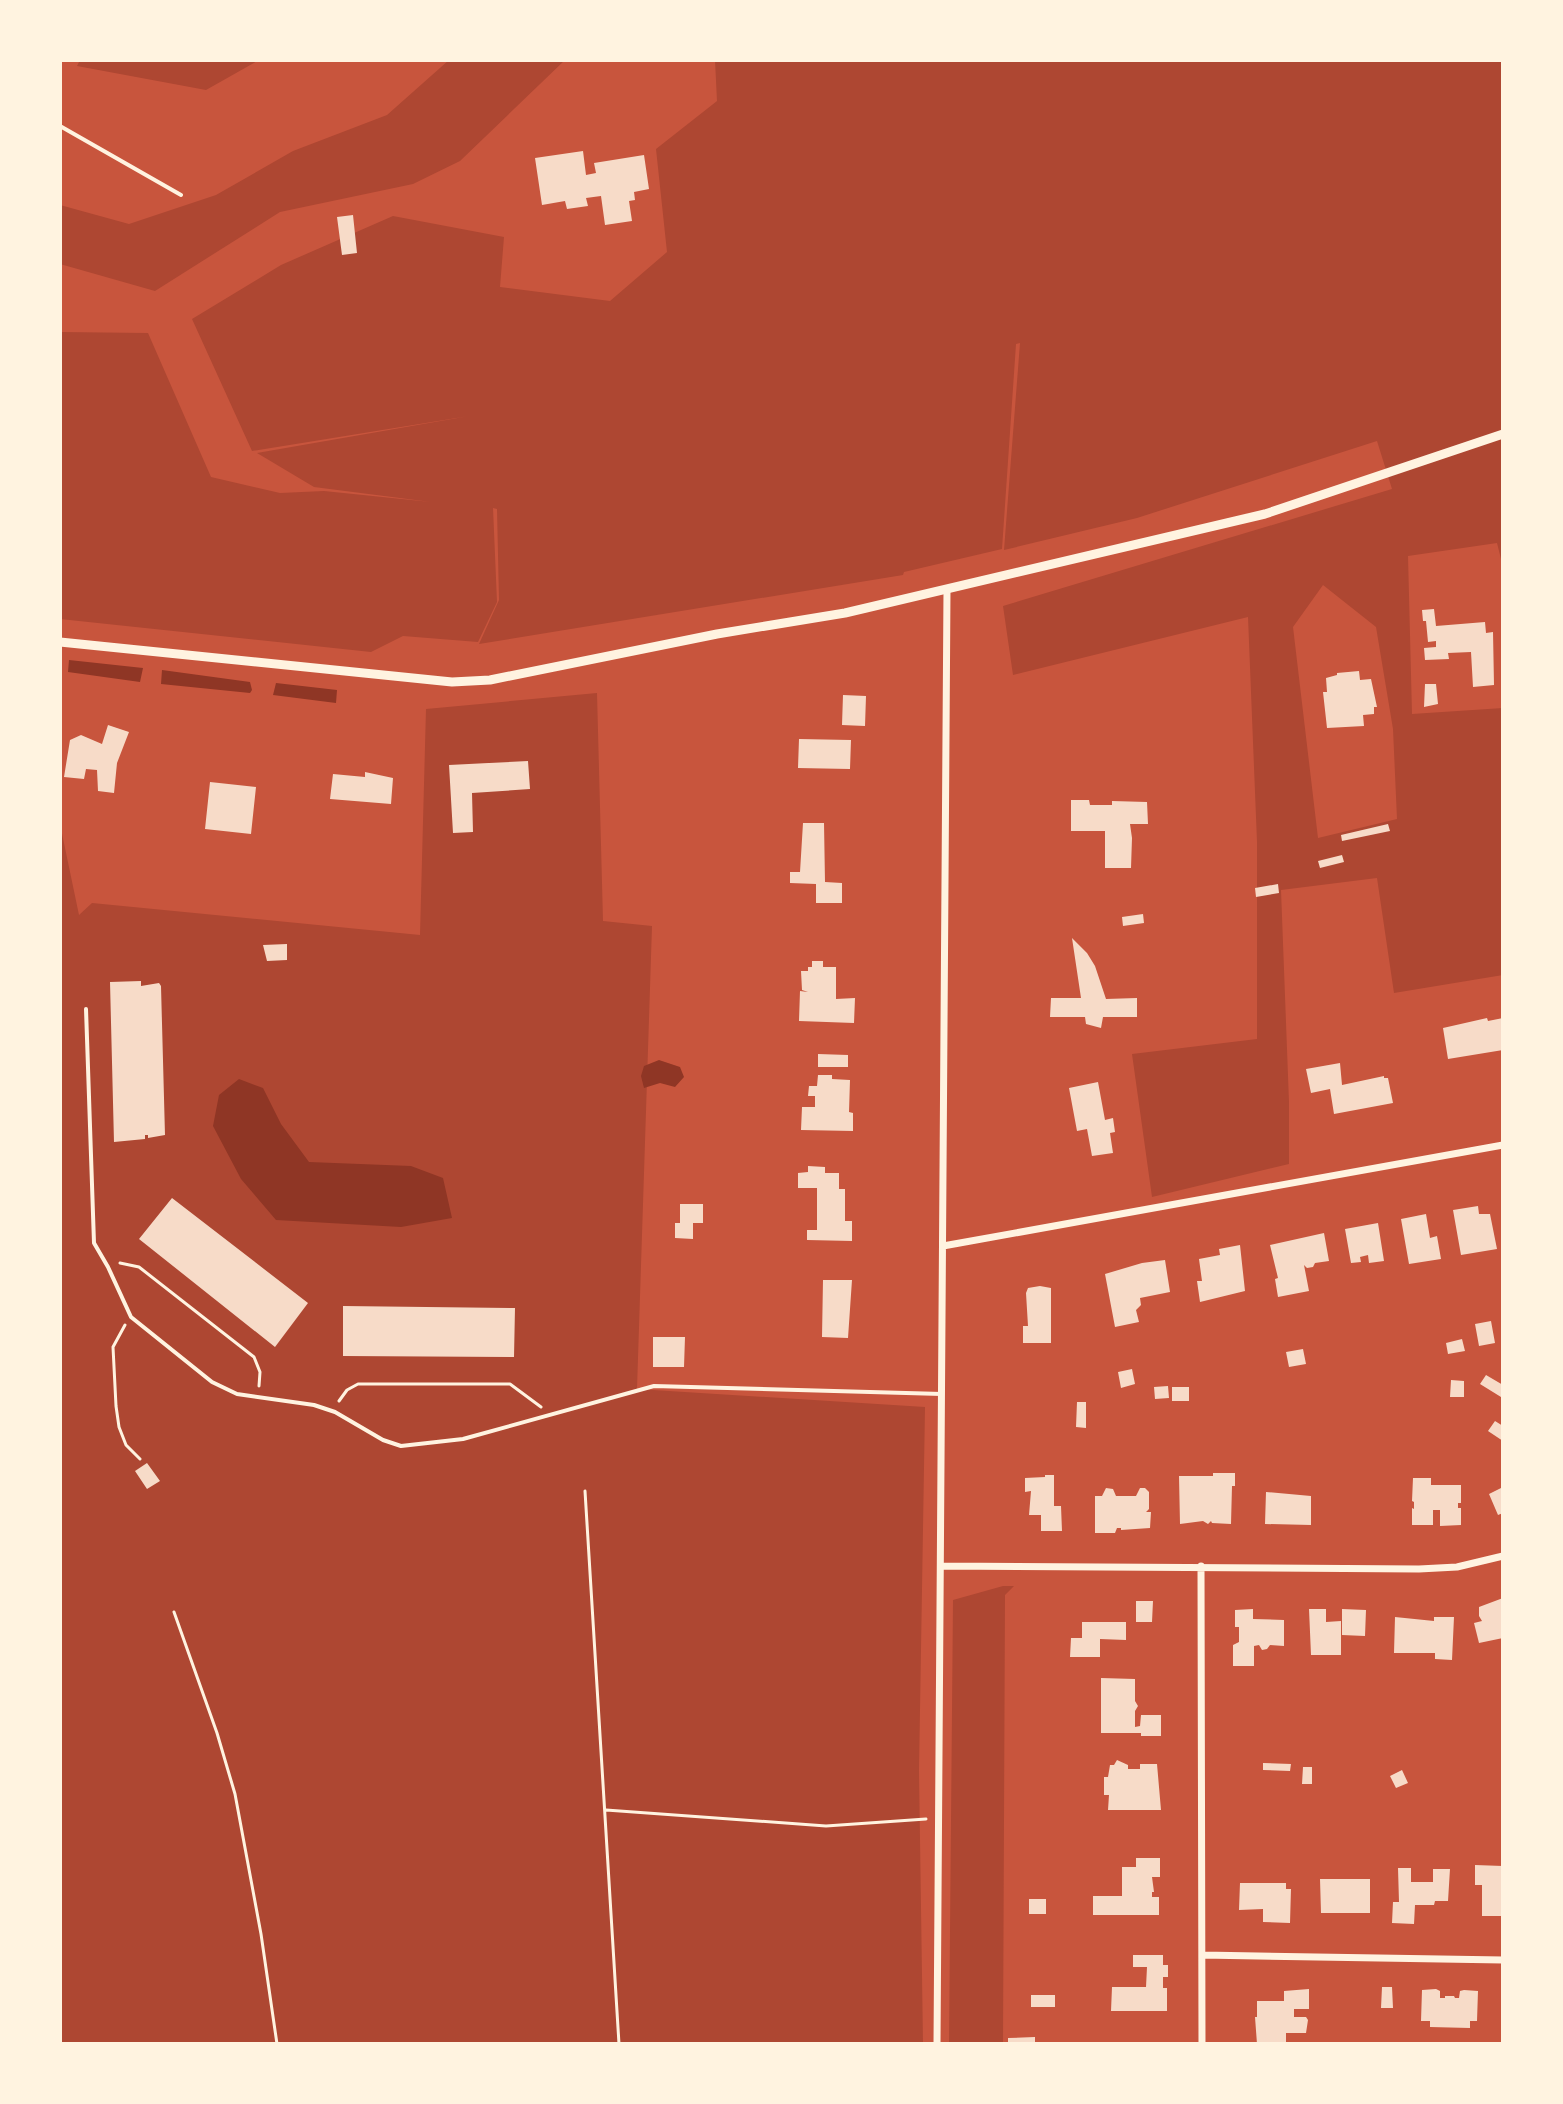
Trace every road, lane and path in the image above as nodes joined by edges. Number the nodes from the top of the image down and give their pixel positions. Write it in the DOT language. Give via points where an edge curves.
graph roads {
  1 [pos="60,126"];
  2 [pos="181,195"];
  3 [pos="1503,434"];
  4 [pos="947,590"];
  5 [pos="60,642"];
  6 [pos="86,1009"];
  7 [pos="1503,1145"];
  8 [pos="943,1246"];
  9 [pos="108,1267"];
  10 [pos="131,1317"];
  11 [pos="942,1394"];
  12 [pos="257,1398"];
  13 [pos="332,1411"];
  14 [pos="550,1415"];
  15 [pos="140,1459"];
  16 [pos="585,1491"];
  17 [pos="1503,1556"];
  18 [pos="941,1566"];
  19 [pos="1201,1566"];
  20 [pos="174,1612"];
  21 [pos="606,1810"];
  22 [pos="937,1819"];
  23 [pos="1202,1955"];
  24 [pos="1503,1960"];
  25 [pos="277,2044"];
  26 [pos="619,2044"];
  27 [pos="937,2044"];
  28 [pos="1202,2044"];
  1 -- 2 [label="lane"];
  3 -- 4 [label="street" via="1265,514"];
  4 -- 5 [label="street" via="490,680 452,682"];
  4 -- 8 [label="street"];
  6 -- 9 [label="lane" via="94,1243"];
  7 -- 8 [label="street"];
  8 -- 11 [label="street"];
  9 -- 10 [label="lane"];
  9 -- 12 [label="path" via="120,1262 139,1267 254,1357 260,1372"];
  10 -- 12 [label="lane" via="212,1382"];
  10 -- 15 [label="path" via="113,1347 114,1372 119,1427 126,1445"];
  11 -- 14 [label="lane" via="654,1386"];
  11 -- 18 [label="street"];
  12 -- 13 [label="lane"];
  13 -- 14 [label="lane" via="401,1446 463,1439"];
  13 -- 14 [label="path" via="358,1384 510,1384"];
  16 -- 21 [label="path"];
  17 -- 19 [label="street" via="1419,1569"];
  18 -- 19 [label="street"];
  18 -- 22 [label="street"];
  19 -- 23 [label="street"];
  20 -- 25 [label="path" via="235,1794"];
  21 -- 22 [label="path" via="826,1826"];
  21 -- 26 [label="path"];
  22 -- 27 [label="street"];
  23 -- 24 [label="street"];
  23 -- 28 [label="street"];
}
